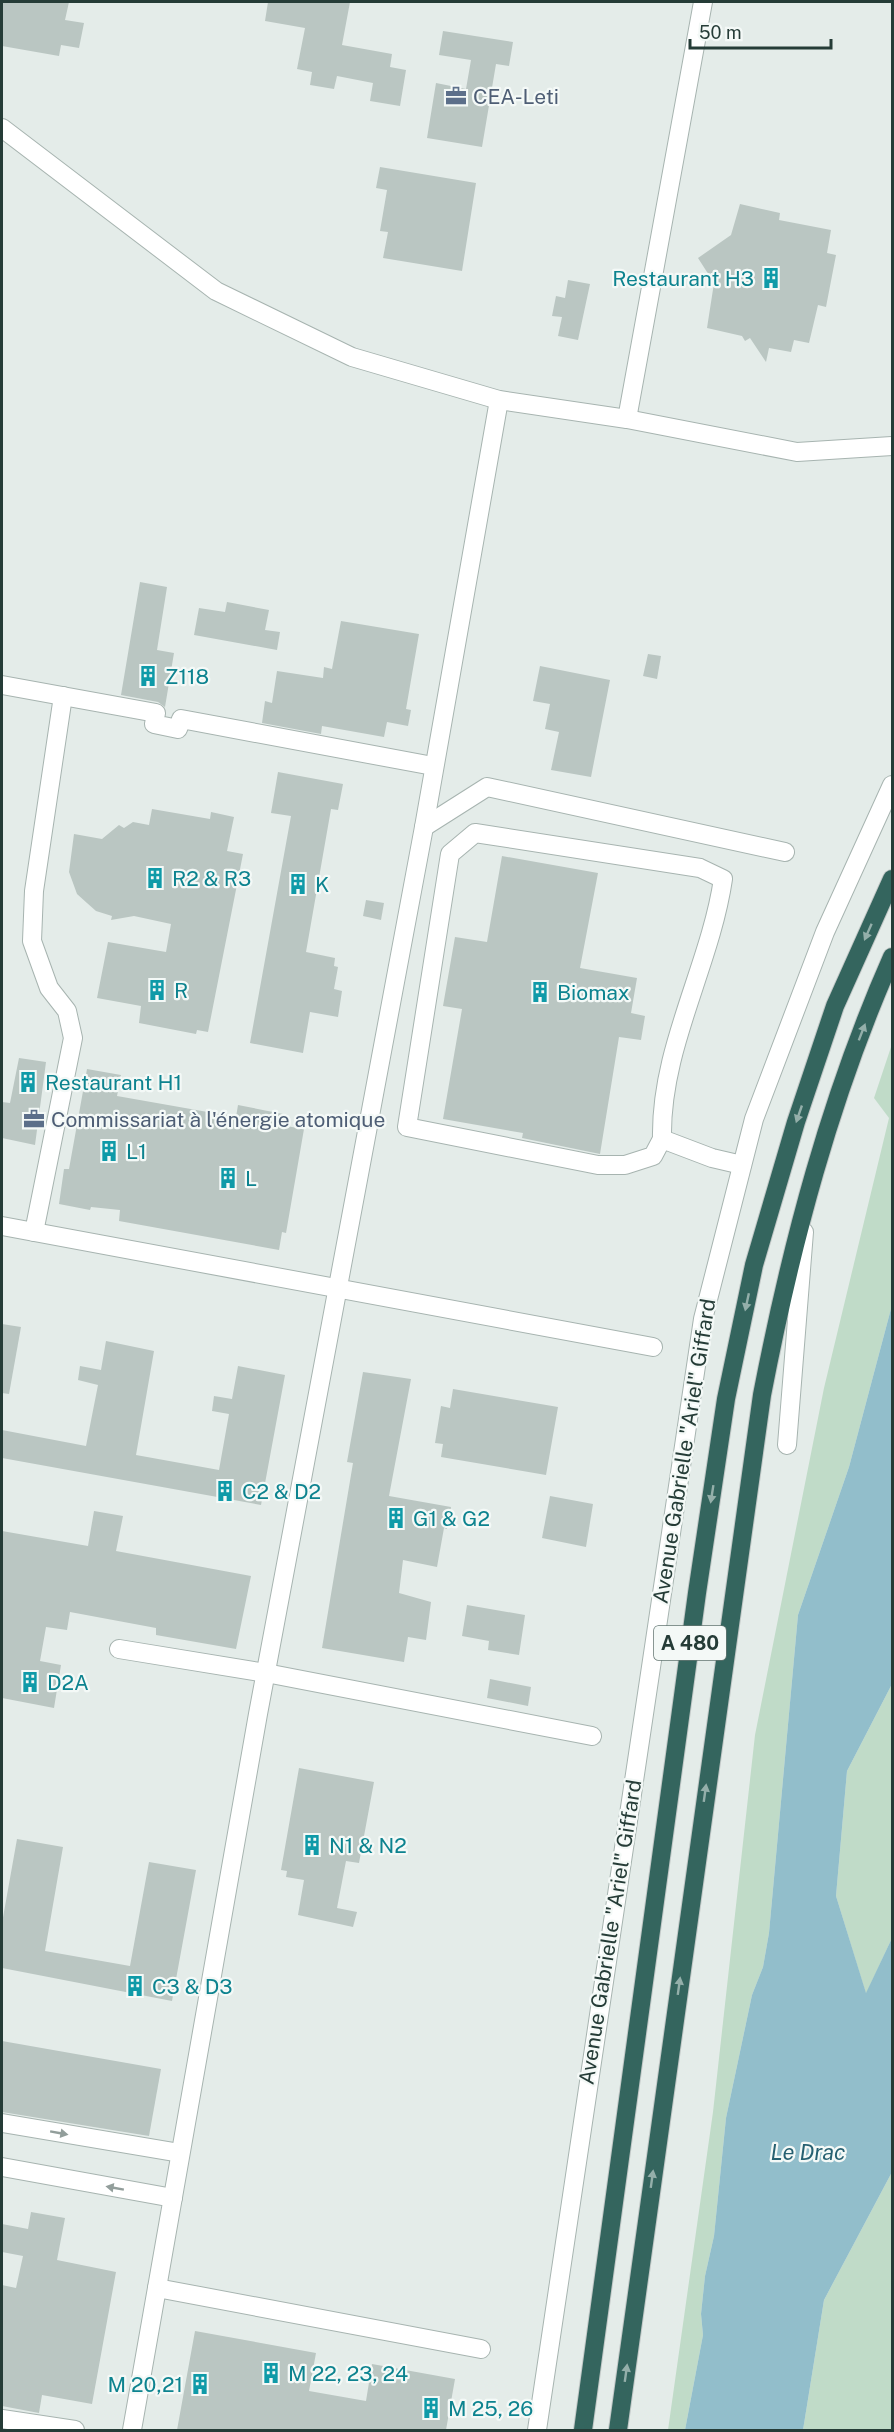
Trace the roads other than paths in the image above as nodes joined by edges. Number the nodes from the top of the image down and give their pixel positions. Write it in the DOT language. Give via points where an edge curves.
graph roads {
  1 [pos="703,2"];
  2 [pos="2,128"];
  3 [pos="500,400"];
  4 [pos="627,419"];
  5 [pos="892,446"];
  6 [pos="2,685"];
  7 [pos="63,696"];
  8 [pos="433,766"];
  9 [pos="892,784"];
  10 [pos="424,827"];
  11 [pos="785,852"];
  12 [pos="892,879"];
  13 [pos="892,957"];
  14 [pos="662,1139"];
  15 [pos="742,1165"];
  16 [pos="806,1201"];
  17 [pos="2,1226"];
  18 [pos="34,1232"];
  19 [pos="338,1289"];
  20 [pos="653,1347"];
  21 [pos="787,1445"];
  22 [pos="119,1648"];
  23 [pos="266,1673"];
  24 [pos="592,1736"];
  25 [pos="2,2123"];
  26 [pos="180,2153"];
  27 [pos="2,2167"];
  28 [pos="173,2198"];
  29 [pos="157,2288"];
  30 [pos="481,2349"];
  31 [pos="2,2419"];
  32 [pos="75,2430"];
  33 [pos="132,2430"];
  34 [pos="537,2430"];
  35 [pos="583,2430"];
  36 [pos="618,2430"];
  1 -- 4 [label="street"];
  2 -- 3 [label="street" via="216,291 352,357"];
  3 -- 4 [label="street"];
  3 -- 8 [label="street"];
  4 -- 5 [label="street" via="797,452"];
  6 -- 7 [label="street"];
  7 -- 8 [label="street" via="156,713 154,724 178,729 181,719"];
  7 -- 18 [label="street" via="34,891 32,941 50,988 67,1011 73,1038"];
  8 -- 10 [label="street"];
  9 -- 15 [label="street, Avenue Gabrielle \"Ariel\" Giffard" via="825,932 754,1119"];
  10 -- 11 [label="street" via="487,787"];
  10 -- 19 [label="street"];
  12 -- 35 [label="highway, A 480, one-way" via="836,1006 796,1122 754,1265 726,1399"];
  16 -- 13 [label="highway, A 480, one-way" via="842,1087"];
  14 -- 14 [label="street" via="653,1156 625,1165 598,1166 407,1126 450,854 475,833 700,868 723,879 716,916 669,1062"];
  14 -- 15 [label="street"];
  15 -- 34 [label="street, Avenue Gabrielle \"Ariel\" Giffard" via="703,1319"];
  16 -- 21 [label="street"];
  36 -- 16 [label="highway, A 480, one-way" via="762,1395"];
  17 -- 18 [label="street"];
  18 -- 19 [label="street"];
  19 -- 20 [label="street"];
  19 -- 23 [label="street"];
  22 -- 23 [label="street"];
  23 -- 24 [label="street"];
  23 -- 26 [label="street"];
  25 -- 26 [label="street, one-way"];
  26 -- 28 [label="street"];
  28 -- 27 [label="street, one-way"];
  28 -- 29 [label="street"];
  29 -- 30 [label="street"];
  29 -- 33 [label="street"];
  31 -- 32 [label="street"];
}
